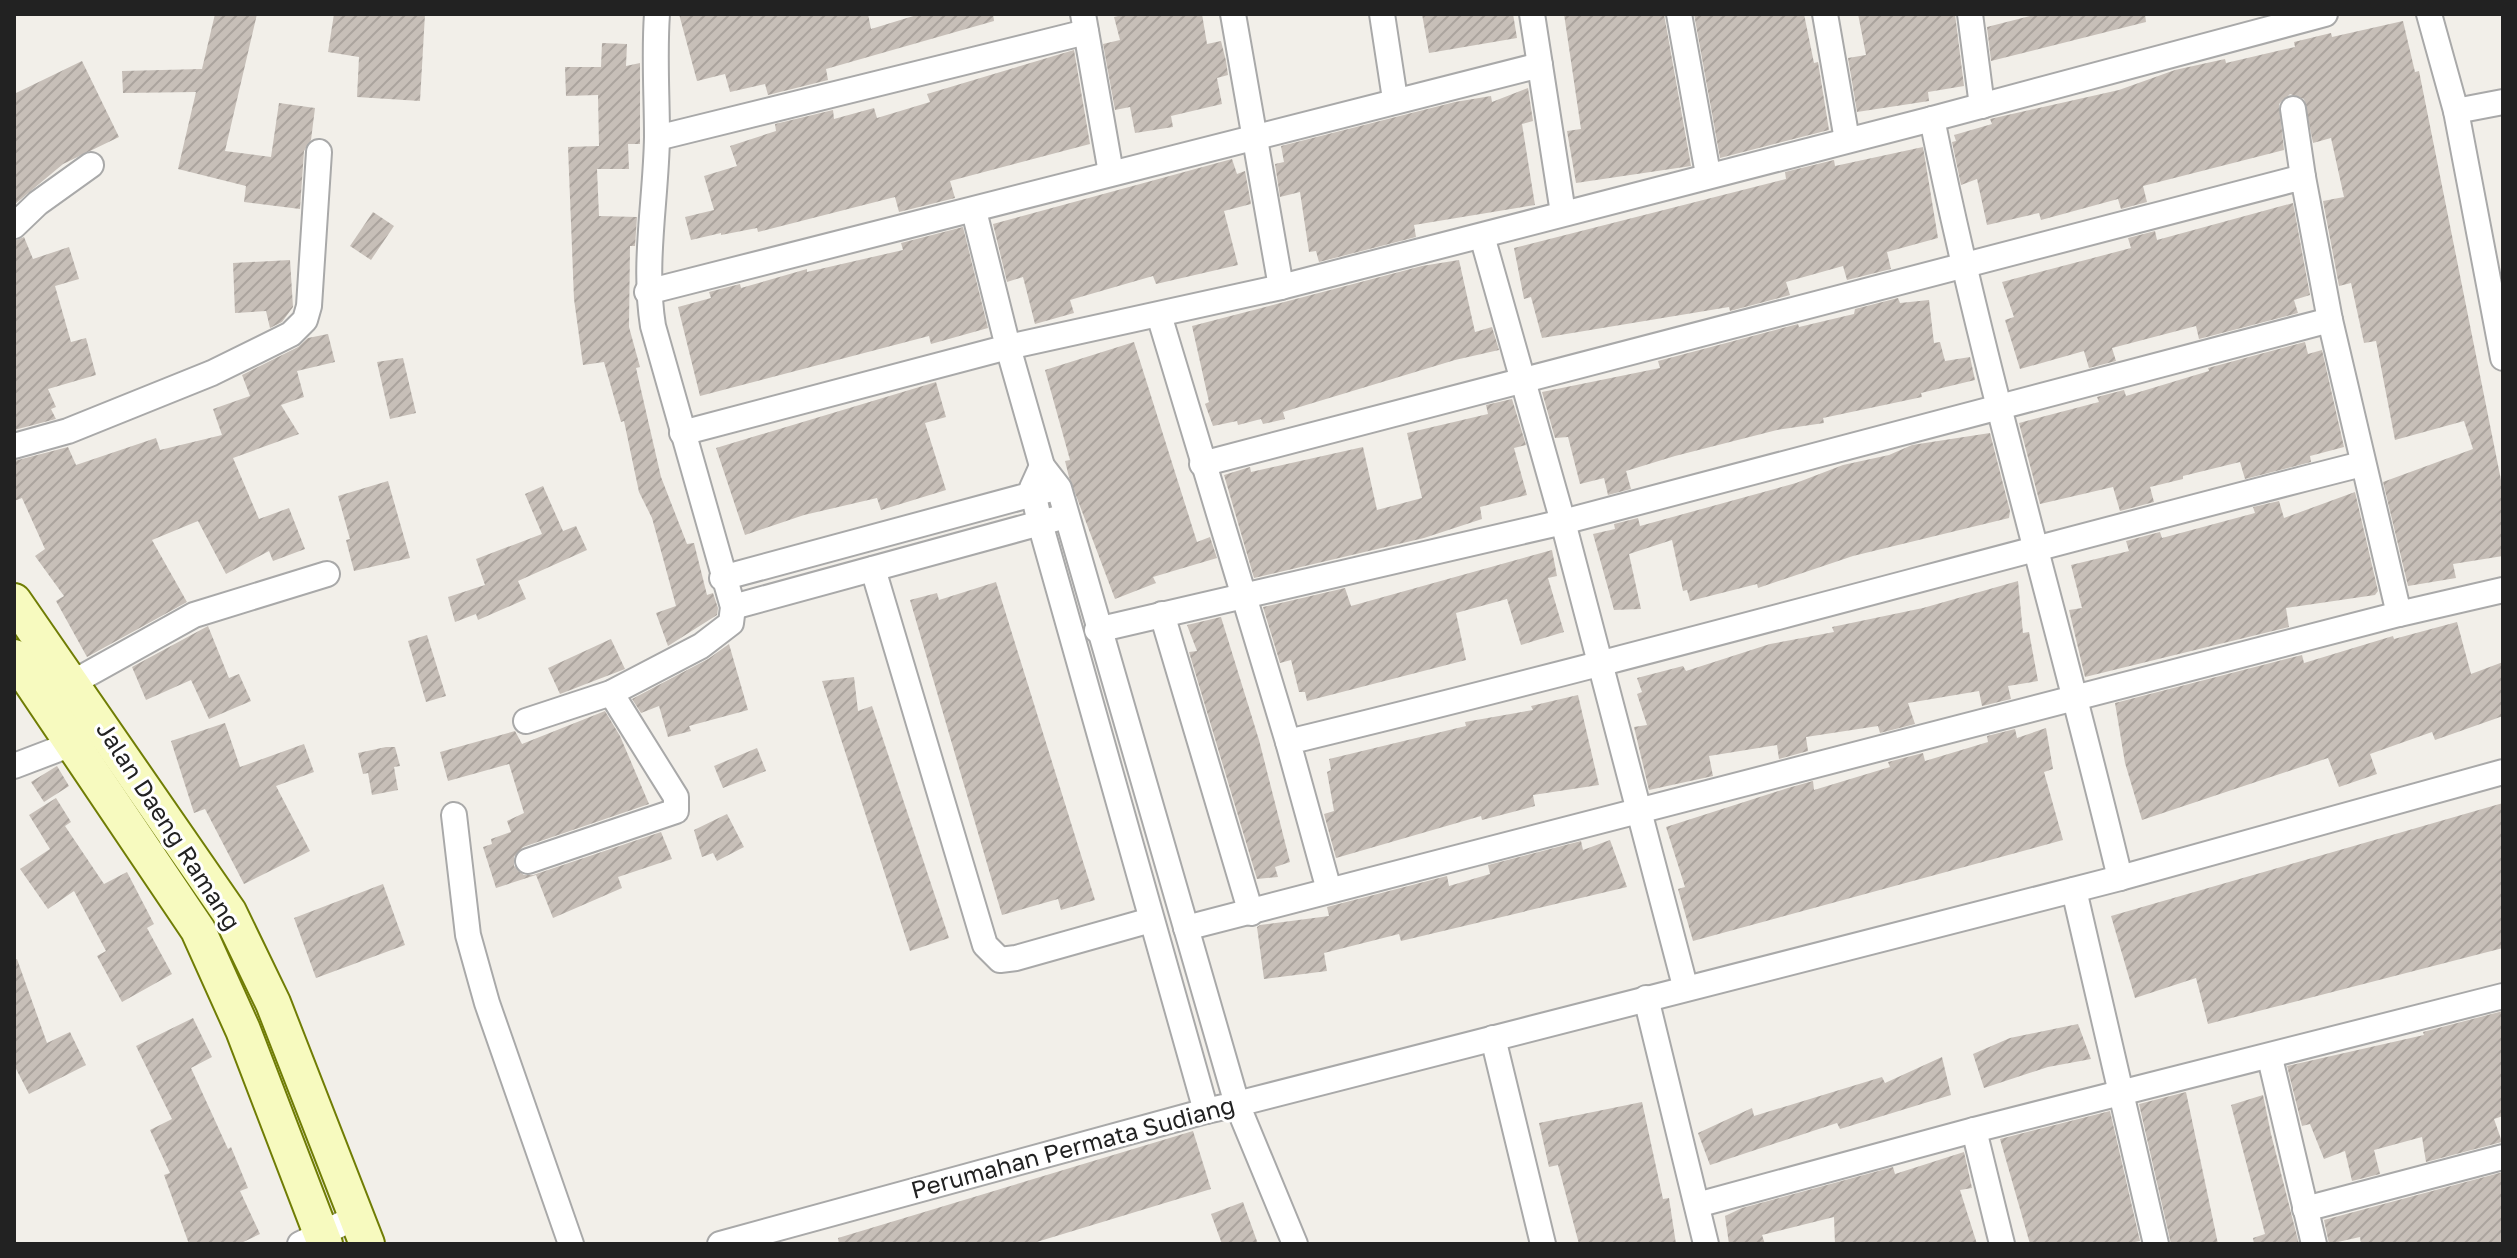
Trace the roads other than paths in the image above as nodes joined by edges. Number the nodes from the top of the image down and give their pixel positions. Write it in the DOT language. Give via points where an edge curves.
graph roads {
  1 [pos="657,14"];
  2 [pos="1233,14"];
  3 [pos="1382,14"];
  4 [pos="1532,14"];
  5 [pos="1679,14"];
  6 [pos="1825,14"];
  7 [pos="1970,14"];
  8 [pos="2325,14"];
  9 [pos="2429,14"];
  10 [pos="1084,23"];
  11 [pos="2264,23"];
  12 [pos="1540,65"];
  13 [pos="1395,99"];
  14 [pos="2503,102"];
  15 [pos="1982,106"];
  16 [pos="2293,109"];
  17 [pos="2456,111"];
  18 [pos="1932,119"];
  19 [pos="1254,137"];
  20 [pos="657,138"];
  21 [pos="1847,140"];
  22 [pos="319,152"];
  23 [pos="91,165"];
  24 [pos="1111,173"];
  25 [pos="1708,174"];
  26 [pos="2303,177"];
  27 [pos="974,211"];
  28 [pos="1563,213"];
  29 [pos="14,226"];
  30 [pos="1482,236"];
  31 [pos="1962,266"];
  32 [pos="1281,287"];
  33 [pos="647,292"];
  34 [pos="1159,315"];
  35 [pos="2330,320"];
  36 [pos="1008,347"];
  37 [pos="2503,358"];
  38 [pos="1521,378"];
  39 [pos="1998,407"];
  40 [pos="682,433"];
  41 [pos="14,446"];
  42 [pos="1202,464"];
  43 [pos="2362,464"];
  44 [pos="1042,466"];
  45 [pos="1059,488"];
  46 [pos="1033,494"];
  47 [pos="1066,516"];
  48 [pos="1563,522"];
  49 [pos="1040,523"];
  50 [pos="2037,546"];
  51 [pos="873,569"];
  52 [pos="327,574"];
  53 [pos="722,578"];
  54 [pos="2503,590"];
  55 [pos="1242,595"];
  56 [pos="14,601"];
  57 [pos="733,607"];
  58 [pos="1162,614"];
  59 [pos="2399,614"];
  60 [pos="1097,630"];
  61 [pos="14,657"];
  62 [pos="1601,666"];
  63 [pos="72,683"];
  64 [pos="611,693"];
  65 [pos="2076,696"];
  66 [pos="526,721"];
  67 [pos="104,728"];
  68 [pos="1288,742"];
  69 [pos="73,746"];
  70 [pos="14,766"];
  71 [pos="2503,772"];
  72 [pos="1638,811"];
  73 [pos="454,815"];
  74 [pos="528,861"];
  75 [pos="2120,878"];
  76 [pos="1329,890"];
  77 [pos="2074,890"];
  78 [pos="215,891"];
  79 [pos="184,909"];
  80 [pos="1251,913"];
  81 [pos="1151,920"];
  82 [pos="1186,928"];
  83 [pos="261,978"];
  84 [pos="1685,986"];
  85 [pos="228,994"];
  86 [pos="2503,996"];
  87 [pos="1646,998"];
  88 [pos="1493,1038"];
  89 [pos="2270,1058"];
  90 [pos="2121,1095"];
  91 [pos="1237,1104"];
  92 [pos="1206,1111"];
  93 [pos="1974,1130"];
  94 [pos="2503,1157"];
  95 [pos="1697,1205"];
  96 [pos="2305,1209"];
  97 [pos="361,1231"];
  98 [pos="315,1241"];
  99 [pos="571,1244"];
  100 [pos="720,1244"];
  101 [pos="1295,1244"];
  102 [pos="1543,1244"];
  103 [pos="1706,1244"];
  104 [pos="2002,1244"];
  105 [pos="2156,1244"];
  106 [pos="2314,1244"];
  1 -- 20 [label="street"];
  2 -- 19 [label="street"];
  3 -- 13 [label="street"];
  4 -- 12 [label="street"];
  5 -- 25 [label="street"];
  6 -- 21 [label="street"];
  7 -- 15 [label="street"];
  8 -- 11 [label="street"];
  9 -- 17 [label="street"];
  10 -- 20 [label="street"];
  10 -- 24 [label="street"];
  11 -- 15 [label="street"];
  12 -- 13 [label="street"];
  12 -- 28 [label="street"];
  13 -- 19 [label="street"];
  14 -- 17 [label="street"];
  15 -- 18 [label="street"];
  16 -- 26 [label="street"];
  17 -- 37 [label="street"];
  18 -- 21 [label="street"];
  18 -- 31 [label="street"];
  19 -- 24 [label="street"];
  19 -- 32 [label="street"];
  20 -- 33 [label="street"];
  21 -- 25 [label="street"];
  22 -- 41 [label="street" via="309,306 299,328 212,373 68,431"];
  23 -- 29 [label="street"];
  24 -- 27 [label="street"];
  25 -- 28 [label="street"];
  26 -- 31 [label="street"];
  26 -- 35 [label="street"];
  27 -- 33 [label="street"];
  27 -- 36 [label="street"];
  28 -- 30 [label="street"];
  30 -- 32 [label="street"];
  30 -- 38 [label="street"];
  31 -- 38 [label="street"];
  31 -- 39 [label="street"];
  32 -- 34 [label="street"];
  33 -- 40 [label="street"];
  34 -- 36 [label="street"];
  34 -- 42 [label="street"];
  35 -- 39 [label="street"];
  35 -- 43 [label="street"];
  36 -- 40 [label="street"];
  36 -- 44 [label="street"];
  38 -- 42 [label="street"];
  38 -- 48 [label="street"];
  39 -- 48 [label="street"];
  39 -- 50 [label="street"];
  40 -- 53 [label="street"];
  42 -- 55 [label="street"];
  43 -- 50 [label="street"];
  43 -- 59 [label="street"];
  44 -- 45 [label="street"];
  44 -- 46 [label="street"];
  45 -- 46 [label="street"];
  45 -- 47 [label="street"];
  46 -- 49 [label="street"];
  46 -- 53 [label="street"];
  47 -- 49 [label="street"];
  47 -- 60 [label="street"];
  48 -- 55 [label="street"];
  48 -- 62 [label="street"];
  49 -- 51 [label="street"];
  49 -- 81 [label="street"];
  50 -- 62 [label="street"];
  50 -- 65 [label="street"];
  51 -- 57 [label="street"];
  51 -- 81 [label="street" via="991,954 1000,960 1016,958"];
  52 -- 63 [label="street" via="194,615"];
  53 -- 57 [label="street"];
  54 -- 59 [label="street"];
  55 -- 58 [label="street"];
  55 -- 68 [label="street"];
  56 -- 63 [label="main road, Jalan Daeng Ramang"];
  57 -- 64 [label="street" via="731,623 723,632"];
  58 -- 60 [label="street"];
  58 -- 80 [label="street"];
  59 -- 65 [label="street"];
  60 -- 82 [label="street"];
  61 -- 69 [label="main road, Jalan Daeng Ramang"];
  62 -- 68 [label="street"];
  62 -- 72 [label="street"];
  63 -- 67 [label="main road, Jalan Daeng Ramang"];
  64 -- 66 [label="street"];
  64 -- 74 [label="street" via="676,797 676,811"];
  65 -- 72 [label="street"];
  65 -- 75 [label="street"];
  67 -- 69 [label="street"];
  67 -- 78 [label="main road, Jalan Daeng Ramang"];
  68 -- 76 [label="street"];
  69 -- 70 [label="street"];
  69 -- 79 [label="main road, Jalan Daeng Ramang"];
  71 -- 75 [label="street, Perumahan Permata Sudiang"];
  72 -- 76 [label="street"];
  72 -- 84 [label="street"];
  73 -- 99 [label="street" via="468,935"];
  75 -- 77 [label="street, Perumahan Permata Sudiang"];
  76 -- 80 [label="street"];
  77 -- 84 [label="street, Perumahan Permata Sudiang"];
  77 -- 90 [label="street"];
  78 -- 79 [label="main road"];
  78 -- 83 [label="main road, Jalan Daeng Ramang"];
  79 -- 85 [label="main road, Jalan Daeng Ramang"];
  80 -- 82 [label="street"];
  81 -- 92 [label="street"];
  82 -- 91 [label="street"];
  83 -- 85 [label="main road"];
  83 -- 97 [label="main road, Jalan Daeng Ramang"];
  84 -- 87 [label="street, Perumahan Permata Sudiang"];
  85 -- 98 [label="main road, Jalan Daeng Ramang"];
  86 -- 89 [label="street"];
  87 -- 88 [label="street, Perumahan Permata Sudiang"];
  87 -- 95 [label="street"];
  88 -- 91 [label="street, Perumahan Permata Sudiang"];
  88 -- 102 [label="street"];
  89 -- 90 [label="street"];
  89 -- 96 [label="street"];
  90 -- 93 [label="street"];
  90 -- 105 [label="street"];
  91 -- 92 [label="street, Perumahan Permata Sudiang"];
  91 -- 101 [label="street"];
  92 -- 100 [label="street, Perumahan Permata Sudiang"];
  93 -- 95 [label="street"];
  93 -- 104 [label="street"];
  94 -- 96 [label="street"];
  95 -- 103 [label="street"];
  96 -- 106 [label="street"];
  97 -- 98 [label="street"];
}
